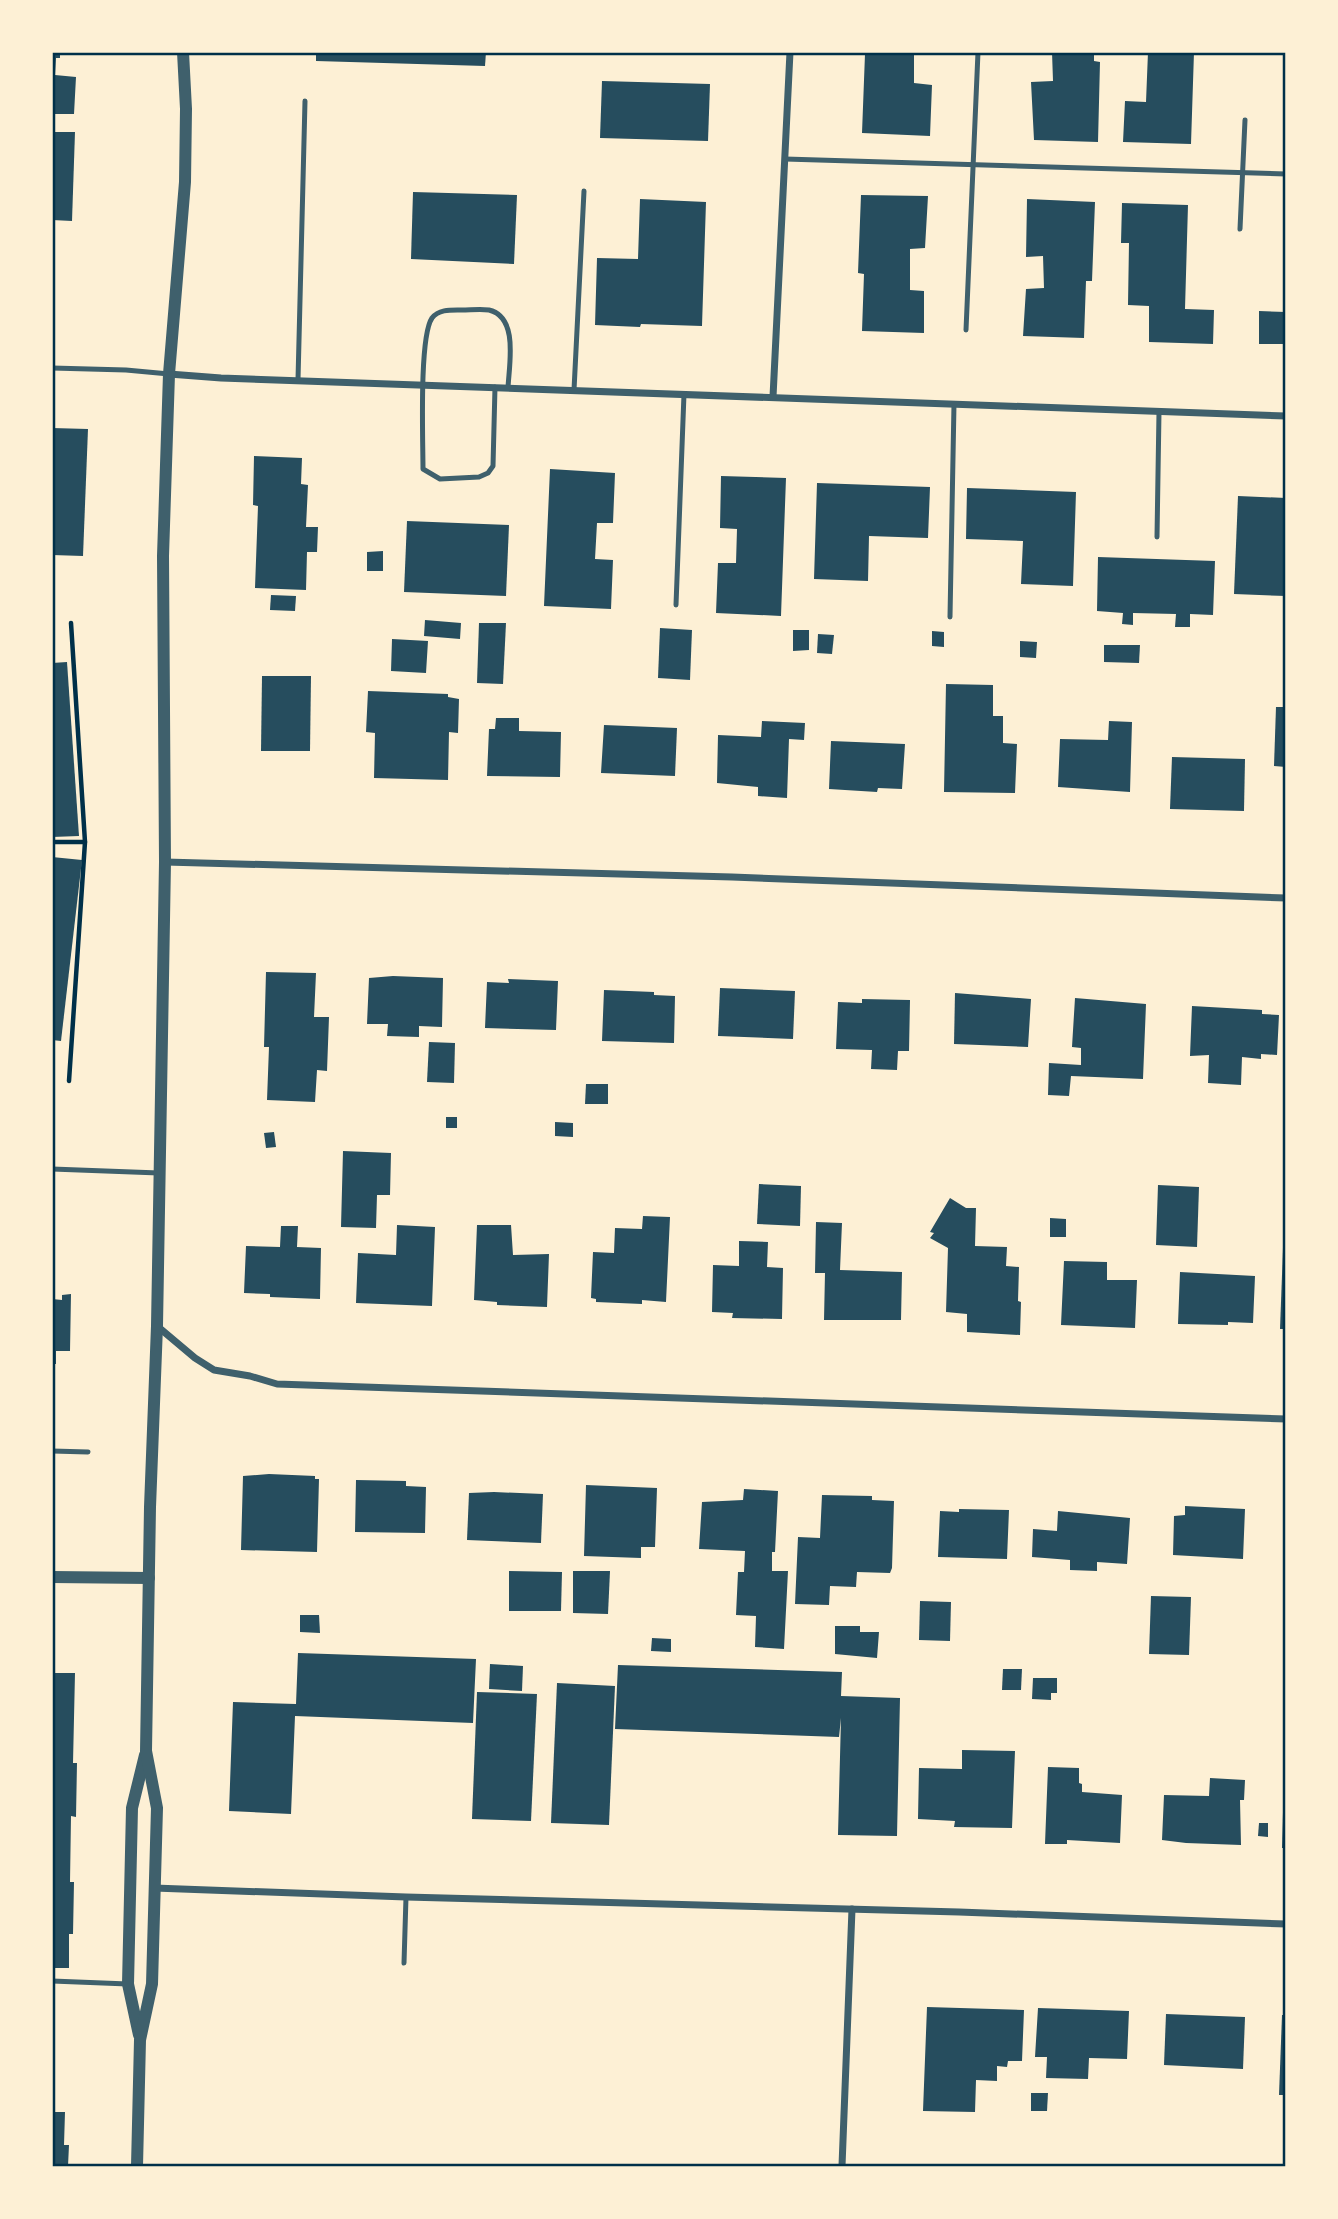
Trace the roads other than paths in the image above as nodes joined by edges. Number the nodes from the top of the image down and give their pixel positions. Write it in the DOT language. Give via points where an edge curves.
graph roads {
  1 [pos="183,52"];
  2 [pos="790,52"];
  3 [pos="978,52"];
  4 [pos="305,101"];
  5 [pos="1245,120"];
  6 [pos="785,159"];
  7 [pos="972,165"];
  8 [pos="1242,173"];
  9 [pos="1286,174"];
  10 [pos="584,191"];
  11 [pos="1240,229"];
  12 [pos="966,330"];
  13 [pos="52,368"];
  14 [pos="169,374"];
  15 [pos="298,380"];
  16 [pos="422,384"];
  17 [pos="495,387"];
  18 [pos="508,387"];
  19 [pos="574,390"];
  20 [pos="684,394"];
  21 [pos="773,397"];
  22 [pos="954,404"];
  23 [pos="1159,412"];
  24 [pos="1286,416"];
  25 [pos="1157,537"];
  26 [pos="676,605"];
  27 [pos="950,617"];
  28 [pos="165,863"];
  29 [pos="1286,898"];
  30 [pos="52,1169"];
  31 [pos="159,1172"];
  32 [pos="158,1326"];
  33 [pos="1286,1419"];
  34 [pos="52,1451"];
  35 [pos="88,1452"];
  36 [pos="52,1577"];
  37 [pos="149,1578"];
  38 [pos="146,1751"];
  39 [pos="155,1888"];
  40 [pos="406,1897"];
  41 [pos="852,1909"];
  42 [pos="1286,1924"];
  43 [pos="404,1963"];
  44 [pos="52,1981"];
  45 [pos="128,1984"];
  46 [pos="140,2040"];
  47 [pos="137,2166"];
  48 [pos="842,2166"];
  1 -- 14 [label="street" via="185,183"];
  2 -- 6 [label="street"];
  3 -- 7 [label="lane"];
  4 -- 15 [label="lane"];
  5 -- 8 [label="lane"];
  6 -- 7 [label="lane"];
  6 -- 21 [label="street"];
  7 -- 8 [label="lane"];
  7 -- 12 [label="lane"];
  8 -- 9 [label="lane"];
  8 -- 11 [label="lane"];
  10 -- 19 [label="lane"];
  13 -- 14 [label="lane"];
  14 -- 15 [label="street"];
  14 -- 28 [label="street" via="163,556"];
  15 -- 16 [label="street"];
  16 -- 17 [label="street"];
  16 -- 17 [label="lane" via="423,469 440,479 479,477 493,466"];
  16 -- 18 [label="lane" via="433,317 443,310 489,310 507,326"];
  17 -- 18 [label="street"];
  18 -- 19 [label="street"];
  19 -- 20 [label="street"];
  20 -- 21 [label="street"];
  20 -- 26 [label="lane"];
  21 -- 22 [label="street"];
  22 -- 23 [label="street"];
  22 -- 27 [label="lane"];
  23 -- 24 [label="street"];
  23 -- 25 [label="lane"];
  28 -- 29 [label="street" via="732,877"];
  28 -- 31 [label="street"];
  30 -- 31 [label="lane"];
  31 -- 32 [label="street"];
  32 -- 33 [label="street" via="214,1370 277,1384"];
  32 -- 37 [label="street"];
  34 -- 35 [label="lane"];
  36 -- 37 [label="street"];
  37 -- 38 [label="street"];
  38 -- 39 [label="street" via="157,1808"];
  38 -- 45 [label="street" via="132,1808"];
  39 -- 40 [label="street"];
  39 -- 46 [label="street" via="152,1984"];
  40 -- 41 [label="street"];
  40 -- 43 [label="lane"];
  41 -- 42 [label="street"];
  41 -- 48 [label="street"];
  44 -- 45 [label="lane"];
  45 -- 46 [label="street"];
  46 -- 47 [label="street"];
}
